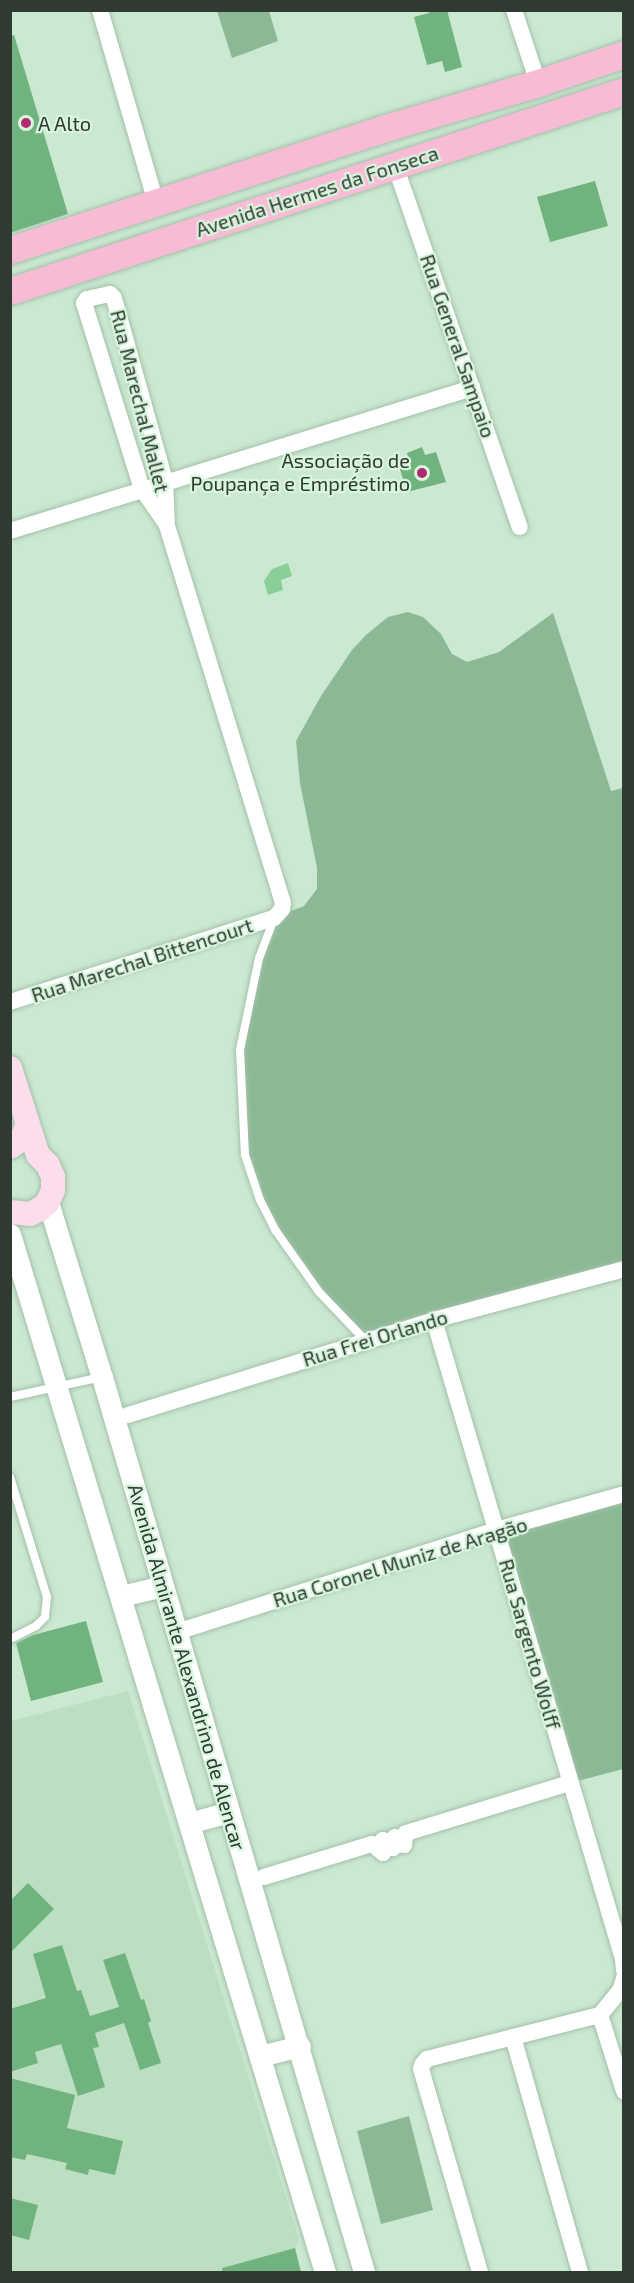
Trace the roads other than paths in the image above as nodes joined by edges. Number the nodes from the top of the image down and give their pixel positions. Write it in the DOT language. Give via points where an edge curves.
graph roads {
  1 [pos="100,10"];
  2 [pos="514,10"];
  3 [pos="624,54"];
  4 [pos="538,83"];
  5 [pos="624,91"];
  6 [pos="395,165"];
  7 [pos="156,203"];
  8 [pos="10,250"];
  9 [pos="10,291"];
  10 [pos="472,388"];
  11 [pos="165,481"];
  12 [pos="142,489"];
  13 [pos="166,525"];
  14 [pos="520,527"];
  15 [pos="10,531"];
  16 [pos="274,918"];
  17 [pos="10,1002"];
  18 [pos="10,1068"];
  19 [pos="27,1125"];
  20 [pos="10,1147"];
  21 [pos="10,1154"];
  22 [pos="38,1155"];
  23 [pos="48,1202"];
  24 [pos="10,1212"];
  25 [pos="10,1233"];
  26 [pos="624,1269"];
  27 [pos="434,1320"];
  28 [pos="365,1340"];
  29 [pos="102,1377"];
  30 [pos="58,1387"];
  31 [pos="10,1397"];
  32 [pos="128,1415"];
  33 [pos="10,1477"];
  34 [pos="624,1494"];
  35 [pos="496,1530"];
  36 [pos="163,1586"];
  37 [pos="121,1596"];
  38 [pos="177,1632"];
  39 [pos="10,1639"];
  40 [pos="570,1782"];
  41 [pos="229,1812"];
  42 [pos="189,1822"];
  43 [pos="264,1877"];
  44 [pos="624,1970"];
  45 [pos="624,1978"];
  46 [pos="600,2015"];
  47 [pos="513,2037"];
  48 [pos="300,2046"];
  49 [pos="260,2056"];
  50 [pos="624,2091"];
  51 [pos="325,2272"];
  52 [pos="364,2272"];
  53 [pos="480,2272"];
  54 [pos="580,2272"];
  1 -- 7 [label="street"];
  2 -- 4 [label="street"];
  3 -- 4 [label="main road, Avenida Hermes da Fonseca"];
  4 -- 7 [label="main road, Avenida Hermes da Fonseca"];
  5 -- 6 [label="main road, Avenida Hermes da Fonseca"];
  6 -- 9 [label="main road, Avenida Hermes da Fonseca"];
  6 -- 10 [label="street, Rua General Sampaio"];
  7 -- 8 [label="main road, Avenida Hermes da Fonseca"];
  10 -- 11 [label="street"];
  10 -- 14 [label="street, Rua General Sampaio"];
  11 -- 12 [label="street"];
  11 -- 12 [label="street, Rua Marechal Mallet" via="114,298 111,294 87,299 84,303"];
  11 -- 13 [label="street, Rua Marechal Mallet"];
  12 -- 13 [label="street, Rua Marechal Mallet"];
  12 -- 15 [label="street"];
  13 -- 16 [label="street, Rua Marechal Mallet" via="283,903 280,914"];
  16 -- 17 [label="street, Rua Marechal Bittencourt"];
  16 -- 28 [label="lane" via="259,958 240,1050 246,1155 260,1200 276,1231 319,1292"];
  18 -- 19 [label="main road, Avenida Almirante Alexandrino de Alencar"];
  19 -- 20 [label="main road" via="22,1139"];
  19 -- 22 [label="main road, Avenida Almirante Alexandrino de Alencar"];
  21 -- 22 [label="main road" via="21,1151"];
  22 -- 23 [label="main road, Avenida Almirante Alexandrino de Alencar" via="53,1177"];
  23 -- 24 [label="main road" via="30,1214"];
  23 -- 29 [label="street, Avenida Almirante Alexandrino de Alencar"];
  25 -- 30 [label="street, Avenida Almirante Alexandrino de Alencar"];
  26 -- 27 [label="street, Rua Frei Orlando"];
  27 -- 28 [label="street, Rua Frei Orlando"];
  27 -- 35 [label="street, Rua Sargento Wolff"];
  28 -- 32 [label="street, Rua Frei Orlando"];
  29 -- 30 [label="lane"];
  29 -- 36 [label="street, Avenida Almirante Alexandrino de Alencar"];
  30 -- 31 [label="lane"];
  30 -- 37 [label="street, Avenida Almirante Alexandrino de Alencar"];
  33 -- 39 [label="lane" via="47,1598 45,1617"];
  34 -- 35 [label="street, Rua Coronel Muniz de Aragão"];
  35 -- 38 [label="street, Rua Coronel Muniz de Aragão"];
  35 -- 40 [label="street, Rua Sargento Wolff"];
  36 -- 37 [label="street"];
  36 -- 38 [label="street, Avenida Almirante Alexandrino de Alencar"];
  37 -- 42 [label="street, Avenida Almirante Alexandrino de Alencar"];
  38 -- 41 [label="street, Avenida Almirante Alexandrino de Alencar"];
  40 -- 43 [label="street" via="406,1833 404,1845 395,1837 393,1848 383,1840 383,1853 372,1844"];
  40 -- 44 [label="street, Rua Sargento Wolff"];
  41 -- 42 [label="street"];
  41 -- 48 [label="street, Avenida Almirante Alexandrino de Alencar"];
  42 -- 49 [label="street, Avenida Almirante Alexandrino de Alencar"];
  45 -- 46 [label="street" via="621,1989"];
  46 -- 47 [label="street"];
  46 -- 50 [label="street"];
  47 -- 53 [label="street" via="428,2059 421,2069"];
  47 -- 54 [label="street"];
  48 -- 49 [label="street"];
  48 -- 52 [label="street, Avenida Almirante Alexandrino de Alencar"];
  49 -- 51 [label="street, Avenida Almirante Alexandrino de Alencar"];
}
